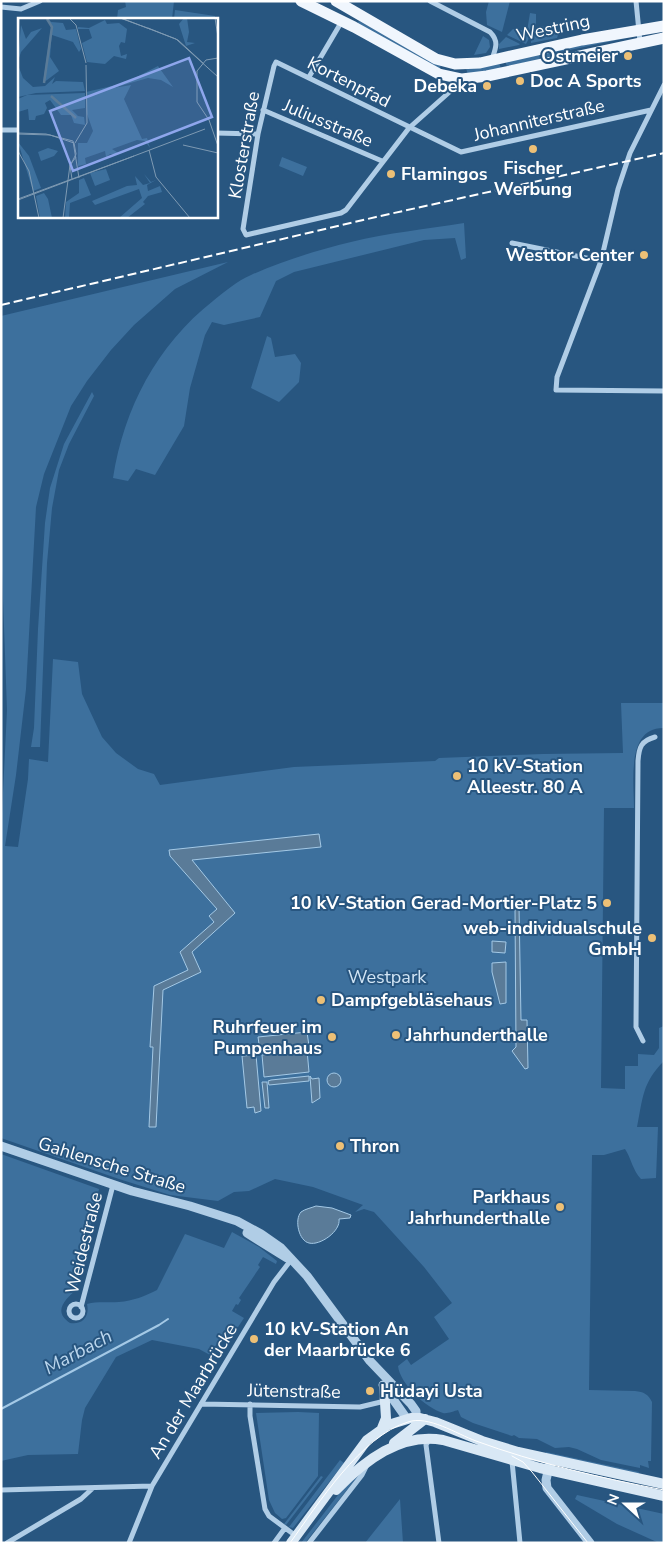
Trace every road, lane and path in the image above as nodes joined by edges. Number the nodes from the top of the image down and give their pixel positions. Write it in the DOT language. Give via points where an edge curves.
graph roads {
  1 [pos="40,1"];
  2 [pos="301,1"];
  3 [pos="430,1"];
  4 [pos="636,1"];
  5 [pos="346,4"];
  6 [pos="1,8"];
  7 [pos="342,21"];
  8 [pos="664,26"];
  9 [pos="638,30"];
  10 [pos="664,38"];
  11 [pos="640,42"];
  12 [pos="506,57"];
  13 [pos="491,60"];
  14 [pos="276,62"];
  15 [pos="446,62"];
  16 [pos="509,70"];
  17 [pos="309,77"];
  18 [pos="454,78"];
  19 [pos="664,85"];
  20 [pos="263,110"];
  21 [pos="650,110"];
  22 [pos="409,128"];
  23 [pos="1,130"];
  24 [pos="18,130"];
  25 [pos="218,133"];
  26 [pos="258,134"];
  27 [pos="382,161"];
  28 [pos="512,243"];
  29 [pos="601,261"];
  30 [pos="664,391"];
  31 [pos="655,737"];
  32 [pos="643,1041"];
  33 [pos="1,1146"];
  34 [pos="113,1185"];
  35 [pos="291,1260"];
  36 [pos="82,1307"];
  37 [pos="370,1361"];
  38 [pos="384,1388"];
  39 [pos="385,1401"];
  40 [pos="201,1404"];
  41 [pos="250,1404"];
  42 [pos="416,1420"];
  43 [pos="382,1428"];
  44 [pos="430,1438"];
  45 [pos="384,1452"];
  46 [pos="551,1459"];
  47 [pos="369,1461"];
  48 [pos="512,1461"];
  49 [pos="548,1470"];
  50 [pos="664,1484"];
  51 [pos="152,1486"];
  52 [pos="93,1488"];
  53 [pos="1,1490"];
  54 [pos="664,1496"];
  55 [pos="318,1507"];
  56 [pos="285,1528"];
  57 [pos="294,1540"];
  58 [pos="7,1543"];
  59 [pos="129,1543"];
  60 [pos="274,1543"];
  61 [pos="309,1543"];
  62 [pos="440,1543"];
  63 [pos="520,1543"];
  64 [pos="590,1543"];
  1 -- 6 [label="street" via="22,9"];
  2 -- 7 [label="main road, Westring"];
  3 -- 13 [label="street" via="490,32 497,46"];
  4 -- 9 [label="street"];
  5 -- 7 [label="main road, Westring"];
  5 -- 15 [label="main road, Westring" via="427,54"];
  7 -- 17 [label="street"];
  7 -- 18 [label="main road, Westring" via="439,74"];
  8 -- 9 [label="main road, Westring"];
  9 -- 11 [label="street"];
  9 -- 12 [label="main road, Westring"];
  10 -- 11 [label="main road, Westring"];
  11 -- 16 [label="main road, Westring"];
  12 -- 13 [label="main road, Westring"];
  12 -- 16 [label="main road, Westring" via="502,64"];
  13 -- 15 [label="main road, Westring" via="465,64"];
  14 -- 17 [label="street, Kortenpfad"];
  14 -- 20 [label="street, Klosterstraße"];
  15 -- 18 [label="main road"];
  16 -- 18 [label="main road, Westring" via="468,79"];
  17 -- 22 [label="street, Kortenpfad"];
  18 -- 22 [label="street" via="454,88"];
  19 -- 21 [label="street"];
  20 -- 26 [label="street, Klosterstraße"];
  20 -- 27 [label="street, Juliusstraße"];
  21 -- 22 [label="street, Johanniterstraße" via="461,152"];
  21 -- 29 [label="street" via="630,153"];
  22 -- 27 [label="street"];
  23 -- 24 [label="street"];
  25 -- 26 [label="street"];
  26 -- 27 [label="street, Klosterstraße" via="243,228 246,234 346,210"];
  28 -- 29 [label="street"];
  29 -- 30 [label="street" via="557,377 556,390"];
  31 -- 32 [label="street" via="646,740 638,754 636,1027"];
  33 -- 34 [label="street, Gahlensche Straße"];
  34 -- 35 [label="street, Gahlensche Straße" via="237,1221 262,1234"];
  34 -- 36 [label="street, Weidestraße"];
  35 -- 37 [label="street, Gahlensche Straße" via="321,1294"];
  35 -- 40 [label="street, An der Maarbrücke" via="274,1282"];
  37 -- 38 [label="street, Gahlensche Straße"];
  37 -- 42 [label="street, Gahlensche Straße" via="411,1404 416,1411"];
  38 -- 39 [label="main road, Gahlensche Straße"];
  38 -- 42 [label="street, Gahlensche Straße"];
  39 -- 41 [label="street, Jütenstraße" via="360,1407"];
  39 -- 43 [label="main road, Gahlensche Straße" via="386,1418"];
  40 -- 41 [label="street, Jütenstraße"];
  40 -- 51 [label="street, An der Maarbrücke"];
  41 -- 56 [label="street" via="265,1510"];
  42 -- 43 [label="main road" via="396,1421"];
  42 -- 44 [label="main road"];
  42 -- 45 [label="main road"];
  42 -- 46 [label="main road" via="482,1442"];
  43 -- 55 [label="main road" via="360,1448"];
  44 -- 45 [label="main road" via="407,1440"];
  44 -- 48 [label="main road"];
  44 -- 62 [label="street" via="426,1445"];
  45 -- 47 [label="main road"];
  46 -- 49 [label="street"];
  46 -- 50 [label="main road"];
  47 -- 55 [label="main road"];
  47 -- 61 [label="street" via="362,1476"];
  48 -- 49 [label="main road"];
  48 -- 63 [label="street"];
  49 -- 54 [label="main road"];
  49 -- 64 [label="street" via="547,1488"];
  51 -- 52 [label="street"];
  51 -- 59 [label="street, An der Maarbrücke"];
  52 -- 53 [label="street"];
  52 -- 58 [label="street" via="81,1499"];
  55 -- 57 [label="main road"];
  56 -- 57 [label="street"];
  56 -- 60 [label="street"];
}
